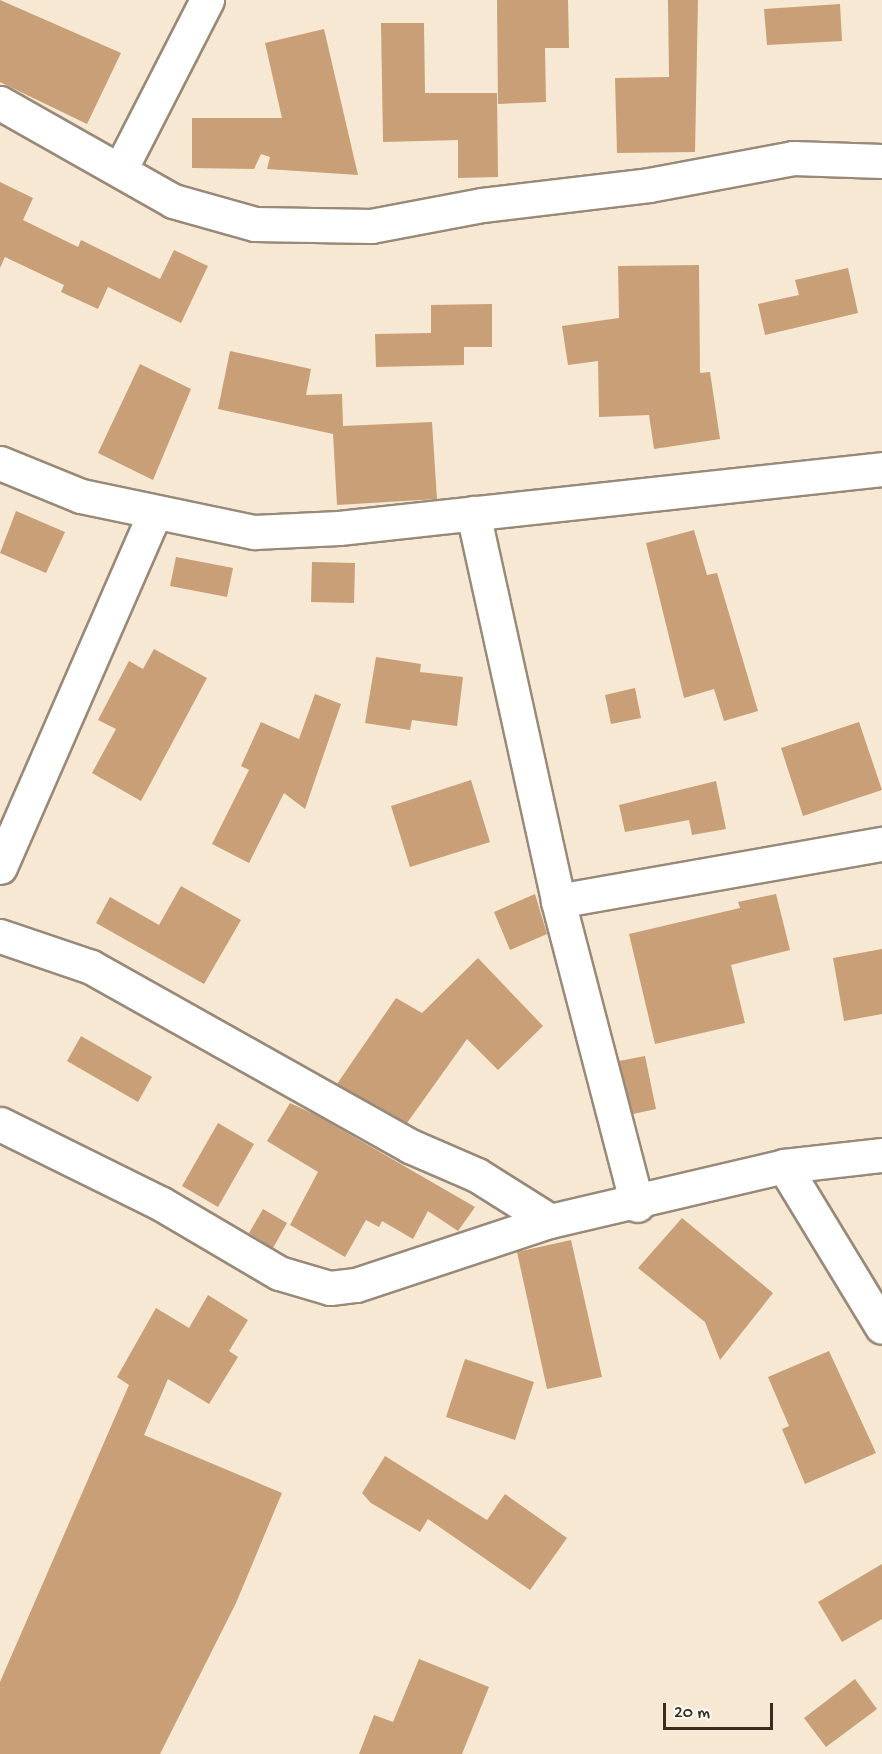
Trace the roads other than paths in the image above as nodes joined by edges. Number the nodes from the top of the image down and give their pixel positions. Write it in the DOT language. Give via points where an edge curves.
graph roads {
  1 [pos="207,0"];
  2 [pos="0,103"];
  3 [pos="882,161"];
  4 [pos="121,168"];
  5 [pos="0,463"];
  6 [pos="882,469"];
  7 [pos="473,513"];
  8 [pos="154,515"];
  9 [pos="882,844"];
  10 [pos="0,867"];
  11 [pos="558,901"];
  12 [pos="0,936"];
  13 [pos="0,1124"];
  14 [pos="882,1155"];
  15 [pos="784,1166"];
  16 [pos="638,1205"];
  17 [pos="550,1221"];
  18 [pos="882,1328"];
  1 -- 4 [label="street"];
  2 -- 4 [label="street"];
  3 -- 4 [label="street" via="793,158 649,185 482,205 370,226 255,224 172,201"];
  5 -- 8 [label="street" via="81,496"];
  6 -- 7 [label="street"];
  7 -- 8 [label="street" via="254,532"];
  7 -- 11 [label="street"];
  8 -- 10 [label="street"];
  9 -- 11 [label="street"];
  11 -- 16 [label="street"];
  12 -- 17 [label="street" via="91,967 391,1136 477,1175"];
  13 -- 17 [label="street" via="160,1203 279,1273 330,1288 356,1285"];
  14 -- 15 [label="street"];
  15 -- 16 [label="street"];
  15 -- 18 [label="street"];
  16 -- 17 [label="street"];
}
